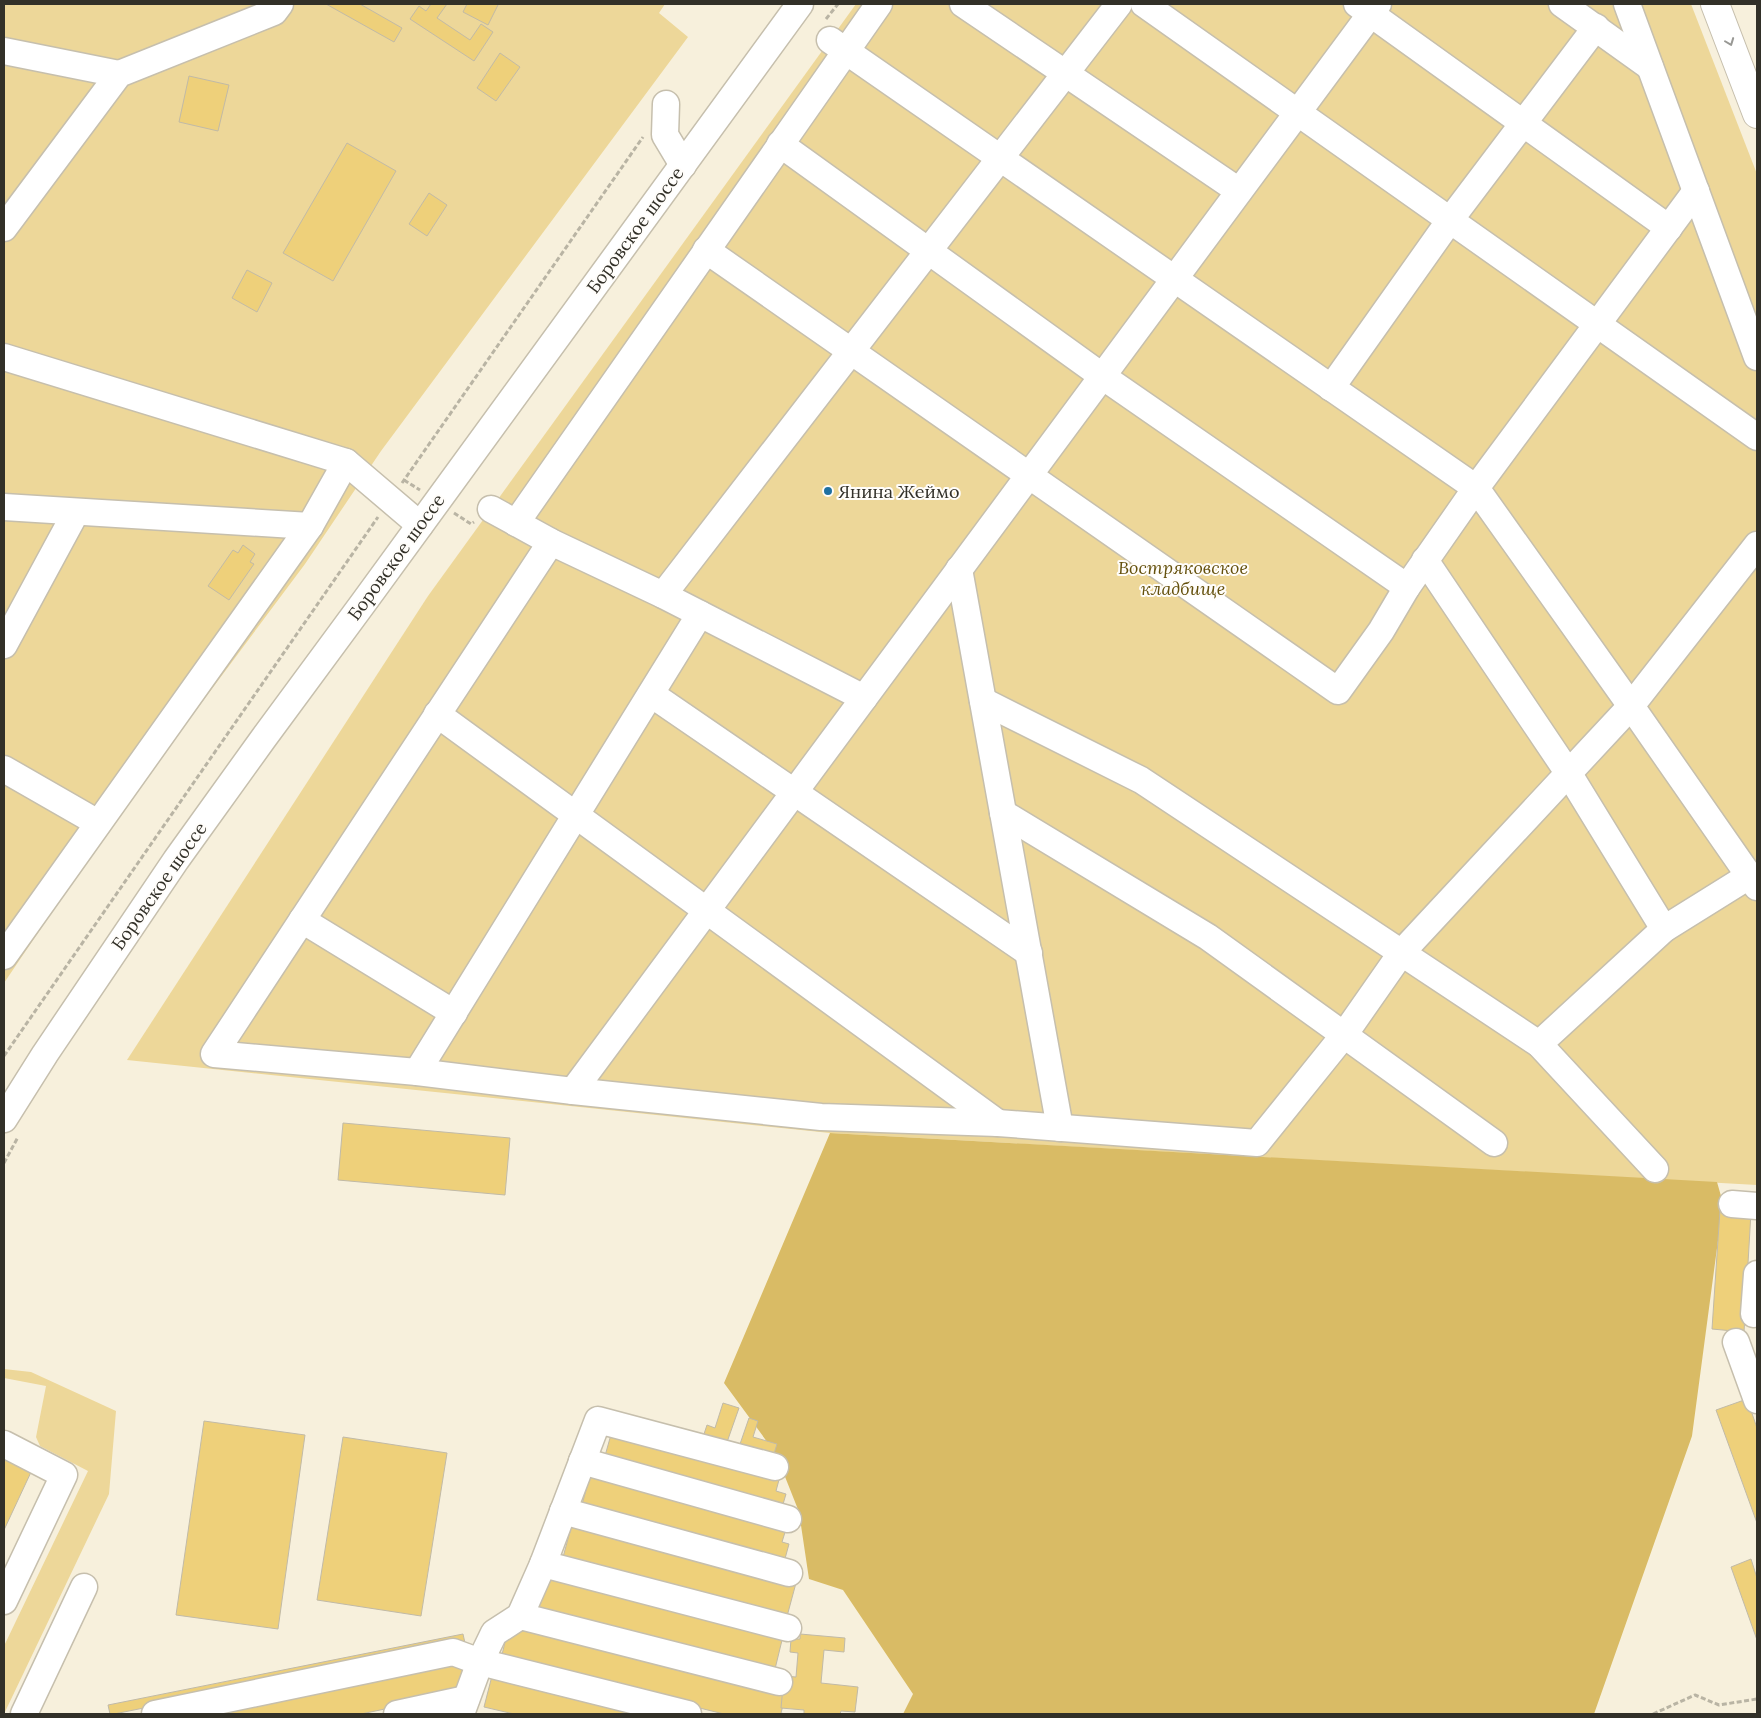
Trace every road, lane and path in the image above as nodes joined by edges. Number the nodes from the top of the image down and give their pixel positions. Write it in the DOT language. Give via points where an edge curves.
graph roads {
  1 [pos="800,4"];
  2 [pos="879,4"];
  3 [pos="963,4"];
  4 [pos="1119,4"];
  5 [pos="1144,4"];
  6 [pos="1562,4"];
  7 [pos="1627,4"];
  8 [pos="1716,4"];
  9 [pos="274,6"];
  10 [pos="1369,7"];
  11 [pos="1596,28"];
  12 [pos="837,45"];
  13 [pos="4,51"];
  14 [pos="1650,67"];
  15 [pos="1065,73"];
  16 [pos="119,74"];
  17 [pos="1751,79"];
  18 [pos="666,104"];
  19 [pos="1298,112"];
  20 [pos="1757,114"];
  21 [pos="1523,123"];
  22 [pos="643,137"];
  23 [pos="780,144"];
  24 [pos="1000,158"];
  25 [pos="683,165"];
  26 [pos="1239,191"];
  27 [pos="1696,191"];
  28 [pos="1450,220"];
  29 [pos="4,228"];
  30 [pos="1669,228"];
  31 [pos="706,250"];
  32 [pos="928,251"];
  33 [pos="1174,279"];
  34 [pos="1598,324"];
  35 [pos="851,352"];
  36 [pos="4,357"];
  37 [pos="1757,357"];
  38 [pos="1102,376"];
  39 [pos="1331,388"];
  40 [pos="1757,437"];
  41 [pos="346,462"];
  42 [pos="1028,476"];
  43 [pos="1476,488"];
  44 [pos="390,499"];
  45 [pos="4,507"];
  46 [pos="491,509"];
  47 [pos="76,512"];
  48 [pos="516,523"];
  49 [pos="420,524"];
  50 [pos="310,526"];
  51 [pos="551,542"];
  52 [pos="1757,545"];
  53 [pos="1425,560"];
  54 [pos="959,569"];
  55 [pos="1407,587"];
  56 [pos="663,595"];
  57 [pos="700,614"];
  58 [pos="4,646"];
  59 [pos="651,694"];
  60 [pos="864,698"];
  61 [pos="983,701"];
  62 [pos="1632,706"];
  63 [pos="437,714"];
  64 [pos="4,769"];
  65 [pos="1569,774"];
  66 [pos="794,792"];
  67 [pos="1003,813"];
  68 [pos="576,815"];
  69 [pos="98,824"];
  70 [pos="1753,881"];
  71 [pos="707,911"];
  72 [pos="302,920"];
  73 [pos="1664,928"];
  74 [pos="1402,952"];
  75 [pos="1029,954"];
  76 [pos="4,956"];
  77 [pos="454,1013"];
  78 [pos="1344,1035"];
  79 [pos="1539,1044"];
  80 [pos="4,1056"];
  81 [pos="417,1072"];
  82 [pos="573,1091"];
  83 [pos="998,1123"];
  84 [pos="11,1127"];
  85 [pos="1060,1128"];
  86 [pos="1494,1143"];
  87 [pos="4,1163"];
  88 [pos="1655,1169"];
  89 [pos="1757,1274"];
  90 [pos="1754,1314"];
  91 [pos="1736,1342"];
  92 [pos="1757,1400"];
  93 [pos="4,1444"];
  94 [pos="582,1461"];
  95 [pos="775,1467"];
  96 [pos="563,1511"];
  97 [pos="788,1519"];
  98 [pos="543,1564"];
  99 [pos="789,1572"];
  100 [pos="84,1587"];
  101 [pos="4,1601"];
  102 [pos="520,1616"];
  103 [pos="788,1628"];
  104 [pos="480,1662"];
  105 [pos="779,1682"];
  106 [pos="1757,1699"];
  107 [pos="468,1709"];
  108 [pos="655,1710"];
  109 [pos="24,1714"];
  110 [pos="155,1714"];
  111 [pos="398,1714"];
  112 [pos="688,1714"];
  113 [pos="1653,1714"];
  1 -- 25 [label="street, Боровское шоссе"];
  2 -- 12 [label="street"];
  3 -- 15 [label="street"];
  4 -- 15 [label="street"];
  5 -- 19 [label="street"];
  6 -- 11 [label="street"];
  7 -- 14 [label="street"];
  8 -- 17 [label="main road, one-way"];
  9 -- 16 [label="street"];
  10 -- 19 [label="street"];
  10 -- 21 [label="street"];
  11 -- 14 [label="street"];
  11 -- 21 [label="street"];
  12 -- 23 [label="street"];
  12 -- 24 [label="street"];
  13 -- 16 [label="street"];
  14 -- 27 [label="street"];
  15 -- 24 [label="street"];
  15 -- 26 [label="street"];
  16 -- 29 [label="street"];
  17 -- 20 [label="main road"];
  18 -- 25 [label="street" via="665,135"];
  19 -- 26 [label="street"];
  19 -- 28 [label="street"];
  21 -- 28 [label="street"];
  21 -- 30 [label="street"];
  22 -- 44 [label="path"];
  23 -- 31 [label="street"];
  23 -- 32 [label="street"];
  24 -- 32 [label="street"];
  24 -- 33 [label="street"];
  25 -- 49 [label="street, Боровское шоссе"];
  26 -- 33 [label="street"];
  27 -- 30 [label="street"];
  27 -- 37 [label="street"];
  28 -- 34 [label="street"];
  28 -- 39 [label="street"];
  30 -- 34 [label="street"];
  31 -- 35 [label="street"];
  31 -- 48 [label="street"];
  32 -- 35 [label="street"];
  32 -- 38 [label="street"];
  33 -- 38 [label="street"];
  33 -- 39 [label="street"];
  34 -- 40 [label="street"];
  34 -- 43 [label="street"];
  35 -- 42 [label="street"];
  35 -- 56 [label="street"];
  36 -- 41 [label="street"];
  38 -- 42 [label="street"];
  38 -- 55 [label="street"];
  39 -- 43 [label="street"];
  41 -- 44 [label="street"];
  41 -- 50 [label="street"];
  42 -- 54 [label="street"];
  42 -- 55 [label="street" via="1338,691 1381,631"];
  43 -- 53 [label="street"];
  43 -- 62 [label="street"];
  44 -- 49 [label="street"];
  44 -- 80 [label="path"];
  45 -- 47 [label="street"];
  46 -- 48 [label="street"];
  47 -- 50 [label="street"];
  47 -- 58 [label="street"];
  48 -- 51 [label="street"];
  49 -- 84 [label="street, Боровское шоссе" via="176,860 45,1054"];
  50 -- 69 [label="street"];
  51 -- 56 [label="street"];
  51 -- 63 [label="street"];
  52 -- 62 [label="street"];
  53 -- 55 [label="street"];
  53 -- 65 [label="street"];
  54 -- 60 [label="street"];
  54 -- 61 [label="street"];
  56 -- 57 [label="street"];
  57 -- 59 [label="street"];
  57 -- 60 [label="street"];
  59 -- 66 [label="street"];
  59 -- 68 [label="street"];
  60 -- 66 [label="street"];
  61 -- 67 [label="street"];
  61 -- 74 [label="street" via="1141,780"];
  62 -- 65 [label="street"];
  62 -- 70 [label="street"];
  63 -- 68 [label="street"];
  63 -- 72 [label="street"];
  64 -- 69 [label="street"];
  65 -- 73 [label="street"];
  65 -- 74 [label="street"];
  66 -- 71 [label="street"];
  66 -- 75 [label="street"];
  67 -- 75 [label="street"];
  67 -- 78 [label="street" via="1208,937"];
  68 -- 71 [label="street"];
  68 -- 77 [label="street"];
  69 -- 76 [label="street"];
  70 -- 73 [label="street"];
  71 -- 82 [label="street"];
  71 -- 83 [label="street"];
  72 -- 77 [label="street"];
  72 -- 81 [label="street" via="214,1054"];
  73 -- 79 [label="street"];
  74 -- 78 [label="street"];
  74 -- 79 [label="street"];
  75 -- 85 [label="street"];
  77 -- 81 [label="street"];
  78 -- 85 [label="street" via="1258,1143"];
  78 -- 86 [label="street"];
  79 -- 88 [label="street"];
  81 -- 82 [label="street"];
  82 -- 83 [label="street" via="821,1117"];
  83 -- 85 [label="street"];
  84 -- 87 [label="path"];
  89 -- 90 [label="street"];
  91 -- 92 [label="street"];
  93 -- 101 [label="street" via="64,1475"];
  94 -- 95 [label="street" via="598,1420"];
  94 -- 96 [label="street"];
  94 -- 97 [label="street"];
  96 -- 98 [label="street"];
  96 -- 99 [label="street"];
  98 -- 102 [label="street"];
  98 -- 103 [label="street"];
  100 -- 109 [label="street"];
  102 -- 104 [label="street" via="494,1633"];
  102 -- 105 [label="street"];
  104 -- 107 [label="street"];
  104 -- 108 [label="street"];
  104 -- 110 [label="street" via="453,1652"];
  106 -- 113 [label="path" via="1719,1705 1695,1695"];
  107 -- 111 [label="street"];
  108 -- 112 [label="street"];
}
